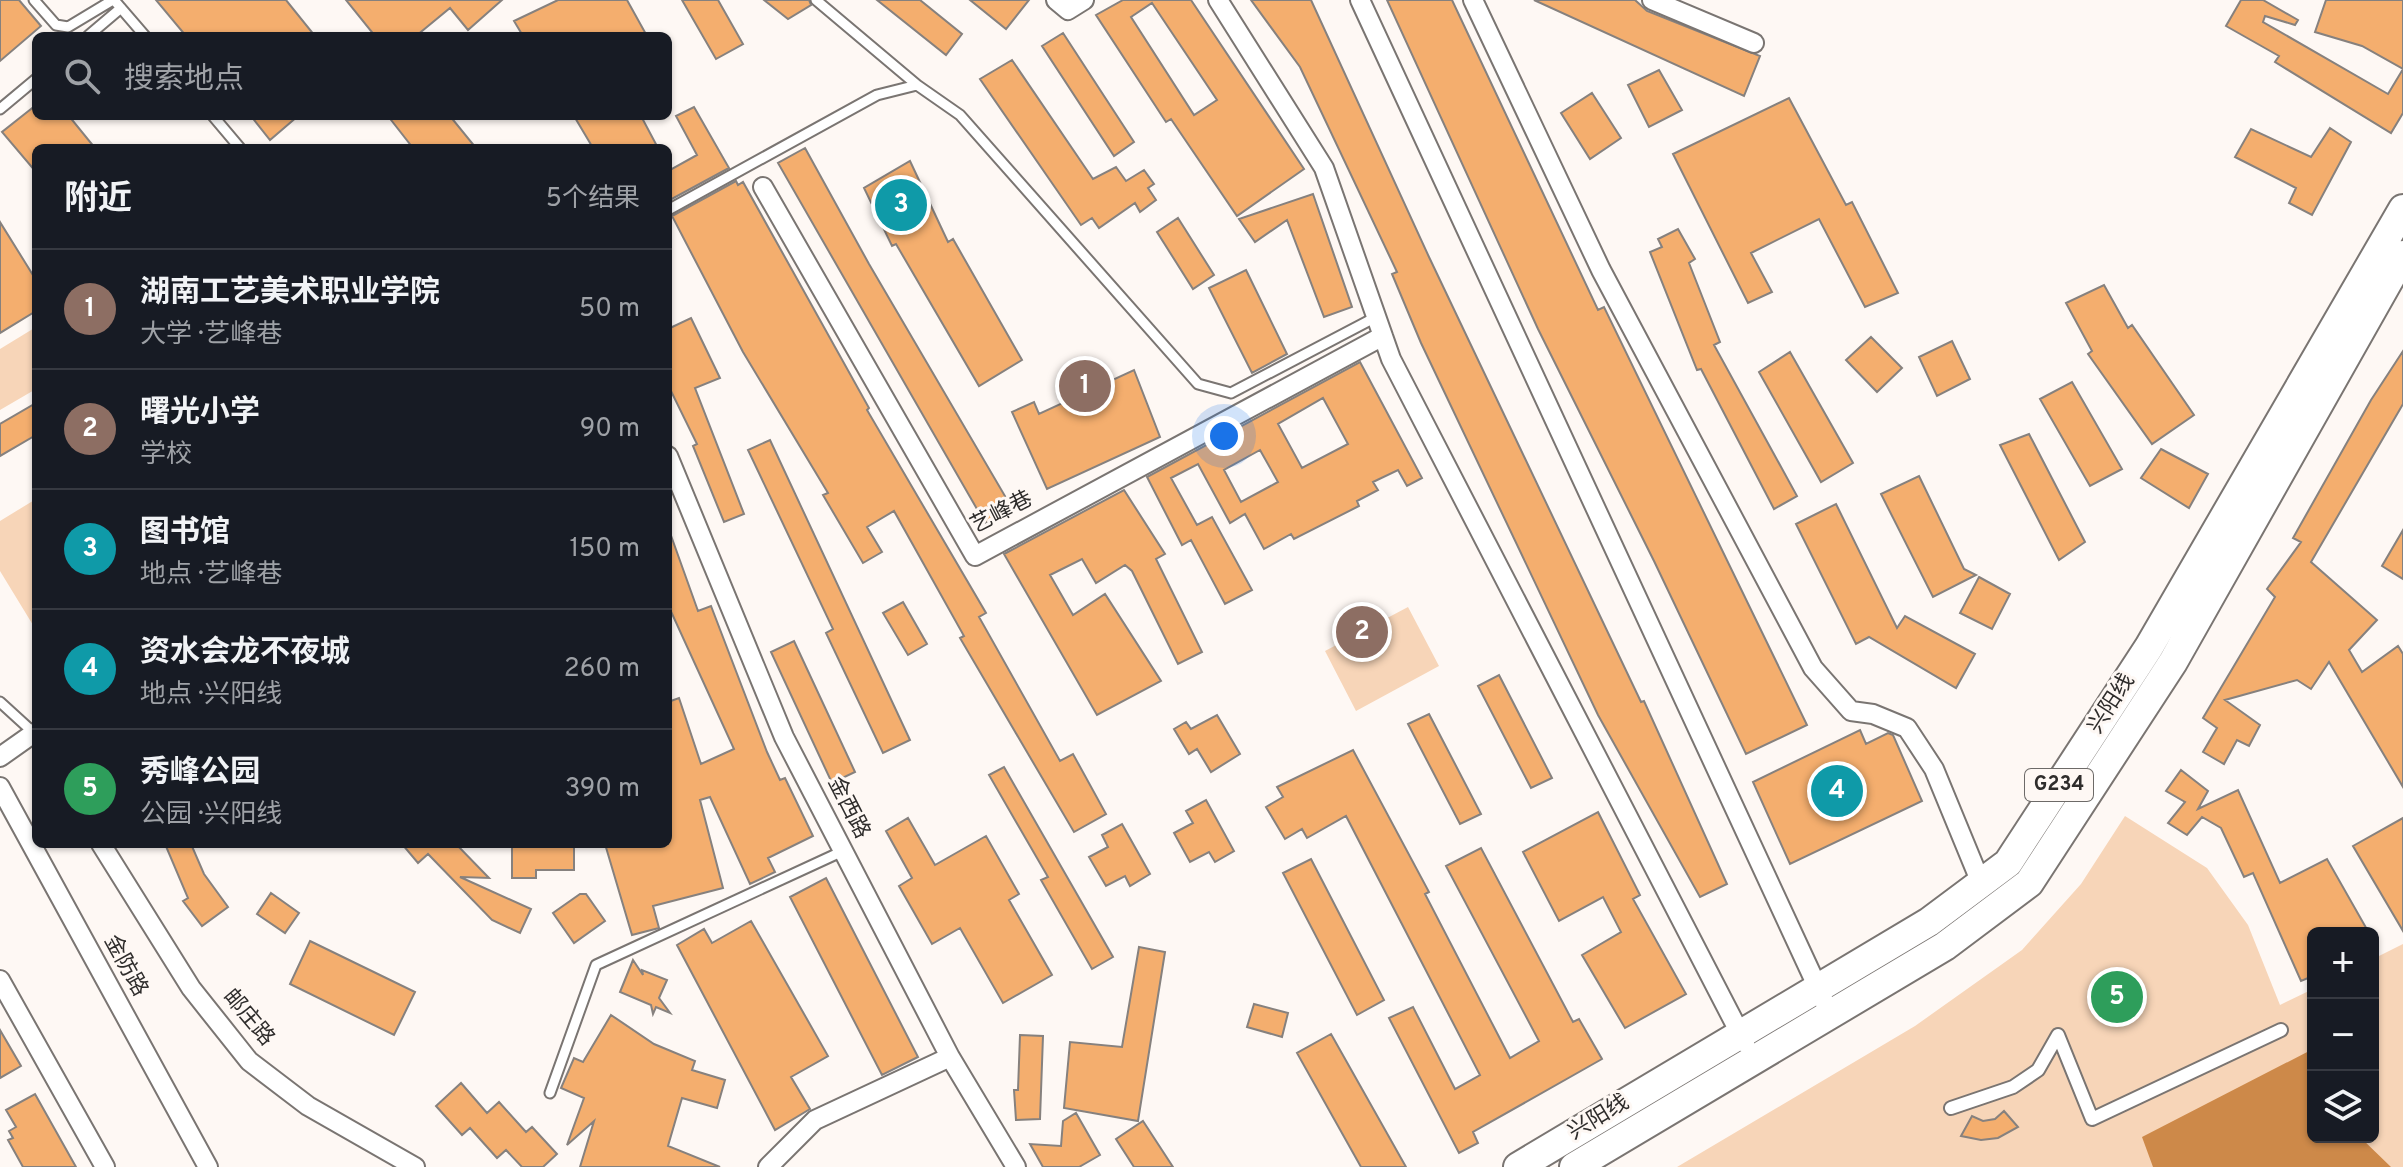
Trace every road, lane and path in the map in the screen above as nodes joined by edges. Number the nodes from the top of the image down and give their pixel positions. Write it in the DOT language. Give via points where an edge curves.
graph roads {
  1 [pos="34,0"];
  2 [pos="816,0"];
  3 [pos="1084,0"];
  4 [pos="1218,0"];
  5 [pos="1360,0"];
  6 [pos="1473,0"];
  7 [pos="1652,0"];
  8 [pos="116,3"];
  9 [pos="1062,5"];
  10 [pos="91,32"];
  11 [pos="141,32"];
  12 [pos="1754,43"];
  13 [pos="32,82"];
  14 [pos="917,85"];
  15 [pos="0,109"];
  16 [pos="216,120"];
  17 [pos="237,144"];
  18 [pos="763,187"];
  19 [pos="672,208"];
  20 [pos="2403,209"];
  21 [pos="2403,255"];
  22 [pos="1376,317"];
  23 [pos="1383,336"];
  24 [pos="672,466"];
  25 [pos="0,702"];
  26 [pos="32,732"];
  27 [pos="32,737"];
  28 [pos="0,757"];
  29 [pos="0,787"];
  30 [pos="32,845"];
  31 [pos="33,848"];
  32 [pos="104,848"];
  33 [pos="843,851"];
  34 [pos="1981,883"];
  35 [pos="0,980"];
  36 [pos="1818,988"];
  37 [pos="1830,1014"];
  38 [pos="2281,1030"];
  39 [pos="1740,1034"];
  40 [pos="950,1057"];
  41 [pos="1754,1060"];
  42 [pos="550,1093"];
  43 [pos="1951,1108"];
  44 [pos="105,1167"];
  45 [pos="208,1167"];
  46 [pos="415,1167"];
  47 [pos="768,1167"];
  48 [pos="1016,1167"];
  49 [pos="1518,1167"];
  50 [pos="1574,1167"];
  1 -- 8 [label="lane" via="56,25 68,27"];
  2 -- 14 [label="lane"];
  3 -- 9 [label="street"];
  4 -- 22 [label="street" via="1324,168"];
  5 -- 36 [label="street"];
  6 -- 34 [label="street" via="1601,270 1813,668 1851,711 1907,728 1934,769"];
  7 -- 12 [label="street"];
  8 -- 10 [label="lane"];
  8 -- 11 [label="lane"];
  13 -- 15 [label="lane"];
  14 -- 19 [label="lane" via="877,95"];
  14 -- 22 [label="lane" via="960,115 1198,384 1231,393"];
  16 -- 17 [label="lane"];
  18 -- 23 [label="street, 艺峰巷" via="975,556"];
  20 -- 34 [label="highway, 兴阳线 / G234" via="2149,647 2008,863"];
  21 -- 37 [label="highway, 兴阳线 / G234" via="2173,662 2029,883 1945,946"];
  22 -- 23 [label="street"];
  23 -- 39 [label="street"];
  24 -- 33 [label="street, 金西路" via="784,737"];
  25 -- 26 [label="lane"];
  27 -- 28 [label="street"];
  29 -- 30 [label="street, 金防路"];
  31 -- 45 [label="street, 金防路"];
  32 -- 46 [label="street, 邮庄路" via="191,988 249,1061 308,1106"];
  33 -- 40 [label="street, 金西路"];
  33 -- 42 [label="lane" via="596,965"];
  34 -- 36 [label="highway, 兴阳线 / G234" via="1929,922"];
  35 -- 44 [label="street"];
  36 -- 37 [label="street"];
  36 -- 39 [label="highway, 兴阳线 / G234"];
  37 -- 41 [label="highway, 兴阳线 / G234"];
  38 -- 43 [label="street" via="2092,1119 2058,1035 2038,1070 2013,1087"];
  39 -- 41 [label="street"];
  39 -- 49 [label="highway, 兴阳线 / G234"];
  40 -- 47 [label="street" via="815,1120"];
  40 -- 48 [label="street, 金西路"];
  41 -- 50 [label="highway, 兴阳线 / G234"];
}
